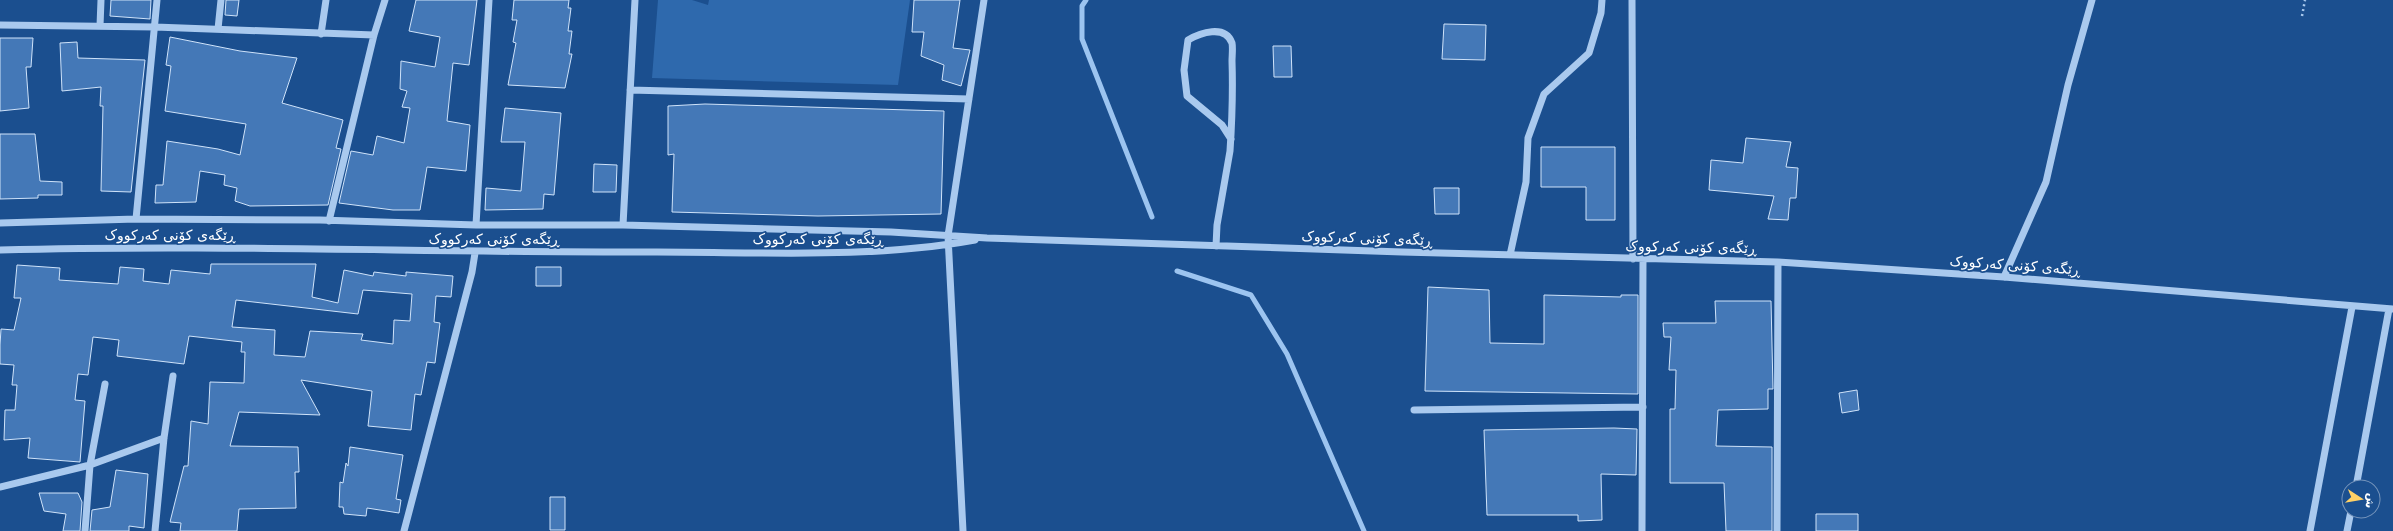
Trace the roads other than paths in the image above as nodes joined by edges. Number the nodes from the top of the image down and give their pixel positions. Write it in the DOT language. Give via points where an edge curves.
graph roads {
  1 [pos="101,0"];
  2 [pos="157,0"];
  3 [pos="220,0"];
  4 [pos="326,0"];
  5 [pos="385,0"];
  6 [pos="488,0"];
  7 [pos="635,0"];
  8 [pos="984,0"];
  9 [pos="1602,0"];
  10 [pos="1632,0"];
  11 [pos="2092,0"];
  12 [pos="0,25"];
  13 [pos="100,26"];
  14 [pos="155,26"];
  15 [pos="218,29"];
  16 [pos="321,34"];
  17 [pos="374,35"];
  18 [pos="630,90"];
  19 [pos="969,99"];
  20 [pos="1231,139"];
  21 [pos="136,220"];
  22 [pos="329,221"];
  23 [pos="0,223"];
  24 [pos="623,225"];
  25 [pos="476,226"];
  26 [pos="948,236"];
  27 [pos="987,238"];
  28 [pos="950,245"];
  29 [pos="1216,246"];
  30 [pos="0,250"];
  31 [pos="475,253"];
  32 [pos="1510,255"];
  33 [pos="1632,259"];
  34 [pos="1643,259"];
  35 [pos="1778,262"];
  36 [pos="2004,276"];
  37 [pos="2352,307"];
  38 [pos="2391,309"];
  39 [pos="173,376"];
  40 [pos="105,384"];
  41 [pos="1642,407"];
  42 [pos="1414,410"];
  43 [pos="164,438"];
  44 [pos="90,465"];
  45 [pos="2358,479"];
  46 [pos="0,488"];
  47 [pos="2349,519"];
  48 [pos="85,531"];
  49 [pos="156,531"];
  50 [pos="404,531"];
  51 [pos="963,531"];
  52 [pos="1642,531"];
  53 [pos="1777,531"];
  54 [pos="2310,531"];
  55 [pos="2347,531"];
  1 -- 13 [label="street"];
  2 -- 14 [label="street"];
  3 -- 15 [label="street"];
  4 -- 16 [label="street"];
  5 -- 17 [label="street"];
  6 -- 25 [label="street"];
  7 -- 18 [label="street"];
  8 -- 19 [label="street"];
  9 -- 32 [label="street" via="1601,13 1589,53 1544,94 1528,138 1526,182"];
  10 -- 33 [label="street"];
  11 -- 36 [label="street" via="2068,85 2046,182"];
  12 -- 13 [label="street"];
  13 -- 14 [label="street"];
  14 -- 15 [label="street"];
  14 -- 21 [label="street"];
  15 -- 16 [label="street"];
  16 -- 17 [label="street"];
  17 -- 22 [label="street"];
  18 -- 19 [label="street"];
  18 -- 24 [label="street"];
  19 -- 26 [label="street"];
  20 -- 20 [label="street" via="1232,43 1226,35 1214,31 1201,33 1188,40 1184,70 1187,96 1222,125"];
  20 -- 29 [label="street"];
  21 -- 22 [label="street, ڕێگەی کۆنی کەرکووک"];
  21 -- 23 [label="street, ڕێگەی کۆنی کەرکووک"];
  22 -- 25 [label="street, ڕێگەی کۆنی کەرکووک"];
  24 -- 25 [label="street, ڕێگەی کۆنی کەرکووک"];
  24 -- 26 [label="street, ڕێگەی کۆنی کەرکووک" via="892,232"];
  26 -- 27 [label="street, ڕێگەی کۆنی کەرکووک"];
  26 -- 28 [label="street"];
  27 -- 28 [label="street, ڕێگەی کۆنی کەرکووک"];
  27 -- 29 [label="street, ڕێگەی کۆنی کەرکووک"];
  28 -- 31 [label="street, ڕێگەی کۆنی کەرکووک" via="892,252"];
  28 -- 51 [label="street"];
  29 -- 32 [label="street, ڕێگەی کۆنی کەرکووک"];
  30 -- 31 [label="street, ڕێگەی کۆنی کەرکووک" via="129,246"];
  31 -- 50 [label="street"];
  32 -- 33 [label="street, ڕێگەی کۆنی کەرکووک"];
  33 -- 34 [label="street, ڕێگەی کۆنی کەرکووک"];
  34 -- 35 [label="street, ڕێگەی کۆنی کەرکووک"];
  34 -- 41 [label="street"];
  35 -- 36 [label="street, ڕێگەی کۆنی کەرکووک"];
  35 -- 53 [label="street"];
  36 -- 37 [label="street, ڕێگەی کۆنی کەرکووک"];
  37 -- 38 [label="street, ڕێگەی کۆنی کەرکووک"];
  37 -- 54 [label="street"];
  38 -- 45 [label="street"];
  39 -- 43 [label="street"];
  40 -- 44 [label="street"];
  41 -- 42 [label="street"];
  41 -- 52 [label="street"];
  43 -- 44 [label="street"];
  43 -- 49 [label="street"];
  44 -- 46 [label="street"];
  44 -- 48 [label="street"];
  47 -- 55 [label="street"];
}
